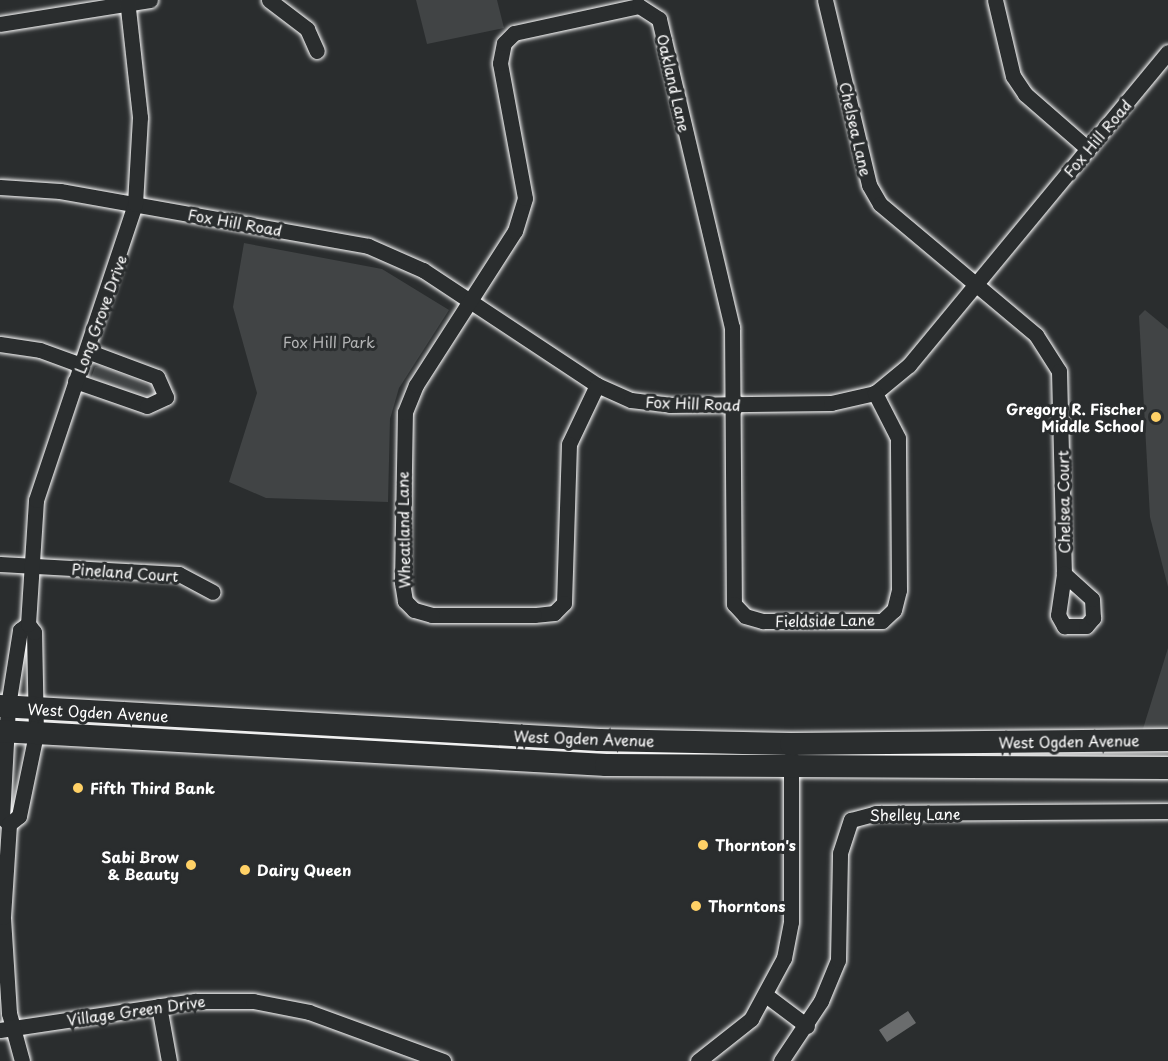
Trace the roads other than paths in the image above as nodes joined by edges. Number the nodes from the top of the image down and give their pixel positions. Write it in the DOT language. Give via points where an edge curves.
graph roads {
  1 [pos="150,0"];
  2 [pos="268,0"];
  3 [pos="825,0"];
  4 [pos="995,0"];
  5 [pos="127,2"];
  6 [pos="0,24"];
  7 [pos="317,51"];
  8 [pos="1168,52"];
  9 [pos="1088,149"];
  10 [pos="0,187"];
  11 [pos="135,204"];
  12 [pos="976,285"];
  13 [pos="470,301"];
  14 [pos="0,344"];
  15 [pos="84,358"];
  16 [pos="75,381"];
  17 [pos="597,385"];
  18 [pos="875,393"];
  19 [pos="734,405"];
  20 [pos="0,564"];
  21 [pos="33,566"];
  22 [pos="1064,574"];
  23 [pos="213,592"];
  24 [pos="28,624"];
  25 [pos="4,706"];
  26 [pos="36,709"];
  27 [pos="3,731"];
  28 [pos="36,734"];
  29 [pos="452,734"];
  30 [pos="1168,740"];
  31 [pos="791,744"];
  32 [pos="442,759"];
  33 [pos="792,768"];
  34 [pos="1168,768"];
  35 [pos="1168,811"];
  36 [pos="9,824"];
  37 [pos="766,996"];
  38 [pos="159,1006"];
  39 [pos="807,1026"];
  40 [pos="6,1030"];
  41 [pos="433,1059"];
  42 [pos="22,1061"];
  43 [pos="169,1061"];
  44 [pos="698,1061"];
  45 [pos="781,1061"];
  1 -- 5 [label="street"];
  2 -- 7 [label="street" via="307,29"];
  3 -- 12 [label="street, Chelsea Lane" via="869,185 885,209"];
  4 -- 9 [label="street" via="1013,76 1024,94"];
  5 -- 6 [label="street"];
  5 -- 11 [label="street, Long Grove Drive" via="140,109"];
  8 -- 9 [label="street, Fox Hill Road"];
  9 -- 12 [label="street, Fox Hill Road"];
  10 -- 11 [label="street, Fox Hill Road"];
  11 -- 13 [label="street, Fox Hill Road" via="368,246 410,262"];
  11 -- 15 [label="street, Long Grove Drive"];
  12 -- 18 [label="street, Fox Hill Road" via="909,365"];
  12 -- 22 [label="street, Chelsea Court" via="1036,335 1059,371"];
  13 -- 17 [label="street, Fox Hill Road"];
  13 -- 17 [label="street, Wheatland Lane" via="416,385 405,412 402,582 405,601 414,610 432,615 534,615 554,613 564,603 569,444"];
  13 -- 19 [label="street, Oakland Lane" via="515,231 525,198 500,63 504,43 514,33 618,9 649,10 659,19 729,311"];
  14 -- 15 [label="street"];
  15 -- 16 [label="street, Long Grove Drive"];
  15 -- 16 [label="street" via="157,377 166,397 147,406"];
  16 -- 21 [label="street, Long Grove Drive" via="40,475"];
  17 -- 19 [label="street, Fox Hill Road" via="649,404"];
  18 -- 19 [label="street, Fox Hill Road" via="831,403"];
  18 -- 19 [label="street, Fieldside Lane" via="895,427 899,462 898,601 882,621 754,620 734,604"];
  20 -- 21 [label="street, Pineland Court"];
  21 -- 23 [label="street, Pineland Court" via="179,574"];
  21 -- 24 [label="street, Long Grove Drive"];
  24 -- 25 [label="street, Long Grove Drive" via="20,630"];
  24 -- 26 [label="street, Long Grove Drive" via="34,632"];
  25 -- 26 [label="main road, West Ogden Avenue"];
  25 -- 27 [label="street, Long Grove Drive"];
  26 -- 28 [label="street, Long Grove Drive"];
  26 -- 29 [label="main road, West Ogden Avenue"];
  27 -- 28 [label="main road, West Ogden Avenue"];
  27 -- 36 [label="street, Long Grove Drive" via="2,817"];
  28 -- 32 [label="main road, West Ogden Avenue"];
  28 -- 36 [label="street, Long Grove Drive" via="19,816"];
  29 -- 31 [label="main road, West Ogden Avenue"];
  29 -- 32 [label="main road"];
  30 -- 31 [label="main road, West Ogden Avenue"];
  31 -- 33 [label="street"];
  32 -- 33 [label="main road, West Ogden Avenue"];
  33 -- 34 [label="main road, West Ogden Avenue"];
  33 -- 37 [label="street" via="791,922 784,958"];
  35 -- 39 [label="street, Shelley Lane" via="877,813 851,820 840,853 838,960"];
  36 -- 40 [label="street, Long Grove Drive" via="2,951"];
  37 -- 39 [label="street"];
  37 -- 44 [label="street" via="739,1032"];
  38 -- 40 [label="street, Village Green Drive"];
  38 -- 41 [label="street, Village Green Drive" via="223,999 281,1005"];
  38 -- 43 [label="street"];
  39 -- 45 [label="street, Shelley Lane"];
  40 -- 42 [label="street, Long Grove Drive"];
}
